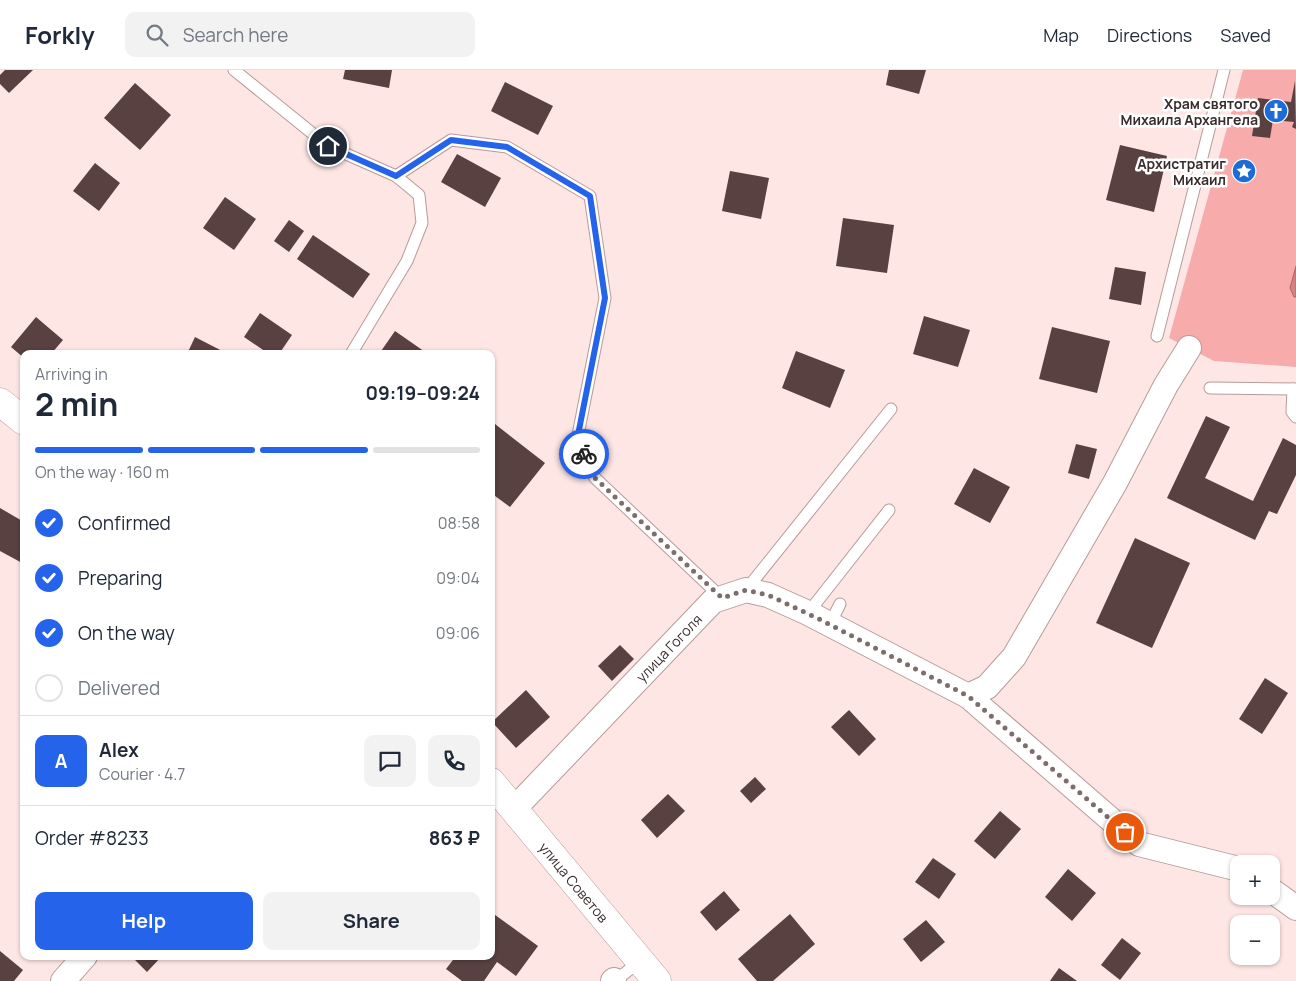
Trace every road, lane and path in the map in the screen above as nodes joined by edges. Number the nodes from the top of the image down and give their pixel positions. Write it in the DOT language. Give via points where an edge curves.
graph roads {
  1 [pos="234,70"];
  2 [pos="1224,70"];
  3 [pos="396,176"];
  4 [pos="1157,336"];
  5 [pos="1189,348"];
  6 [pos="353,350"];
  7 [pos="1210,388"];
  8 [pos="1294,389"];
  9 [pos="0,402"];
  10 [pos="892,409"];
  11 [pos="1296,417"];
  12 [pos="20,418"];
  13 [pos="889,510"];
  14 [pos="746,590"];
  15 [pos="722,598"];
  16 [pos="808,613"];
  17 [pos="968,696"];
  18 [pos="495,786"];
  19 [pos="515,808"];
  20 [pos="1230,867"];
  21 [pos="1280,896"];
  22 [pos="1296,908"];
  23 [pos="81,960"];
  24 [pos="648,971"];
  25 [pos="63,981"];
  26 [pos="614,981"];
  1 -- 3 [label="lane" via="328,146"];
  2 -- 4 [label="lane"];
  3 -- 6 [label="lane" via="419,195 422,223 407,260"];
  3 -- 15 [label="lane" via="451,140 507,147 590,196 605,298 577,440 595,478"];
  5 -- 17 [label="street" via="1014,657 987,687"];
  7 -- 8 [label="lane"];
  8 -- 11 [label="lane" via="1292,412"];
  9 -- 12 [label="main road"];
  10 -- 14 [label="lane"];
  13 -- 16 [label="lane"];
  14 -- 15 [label="street, улица Гоголя"];
  14 -- 16 [label="street" via="768,595"];
  15 -- 19 [label="street, улица Гоголя" via="713,601"];
  16 -- 17 [label="street" via="835,614"];
  17 -- 20 [label="street" via="1140,844"];
  18 -- 19 [label="main road, улица Советов"];
  19 -- 24 [label="main road, улица Советов"];
  21 -- 22 [label="street"];
  23 -- 25 [label="street"];
  24 -- 26 [label="lane"];
}
